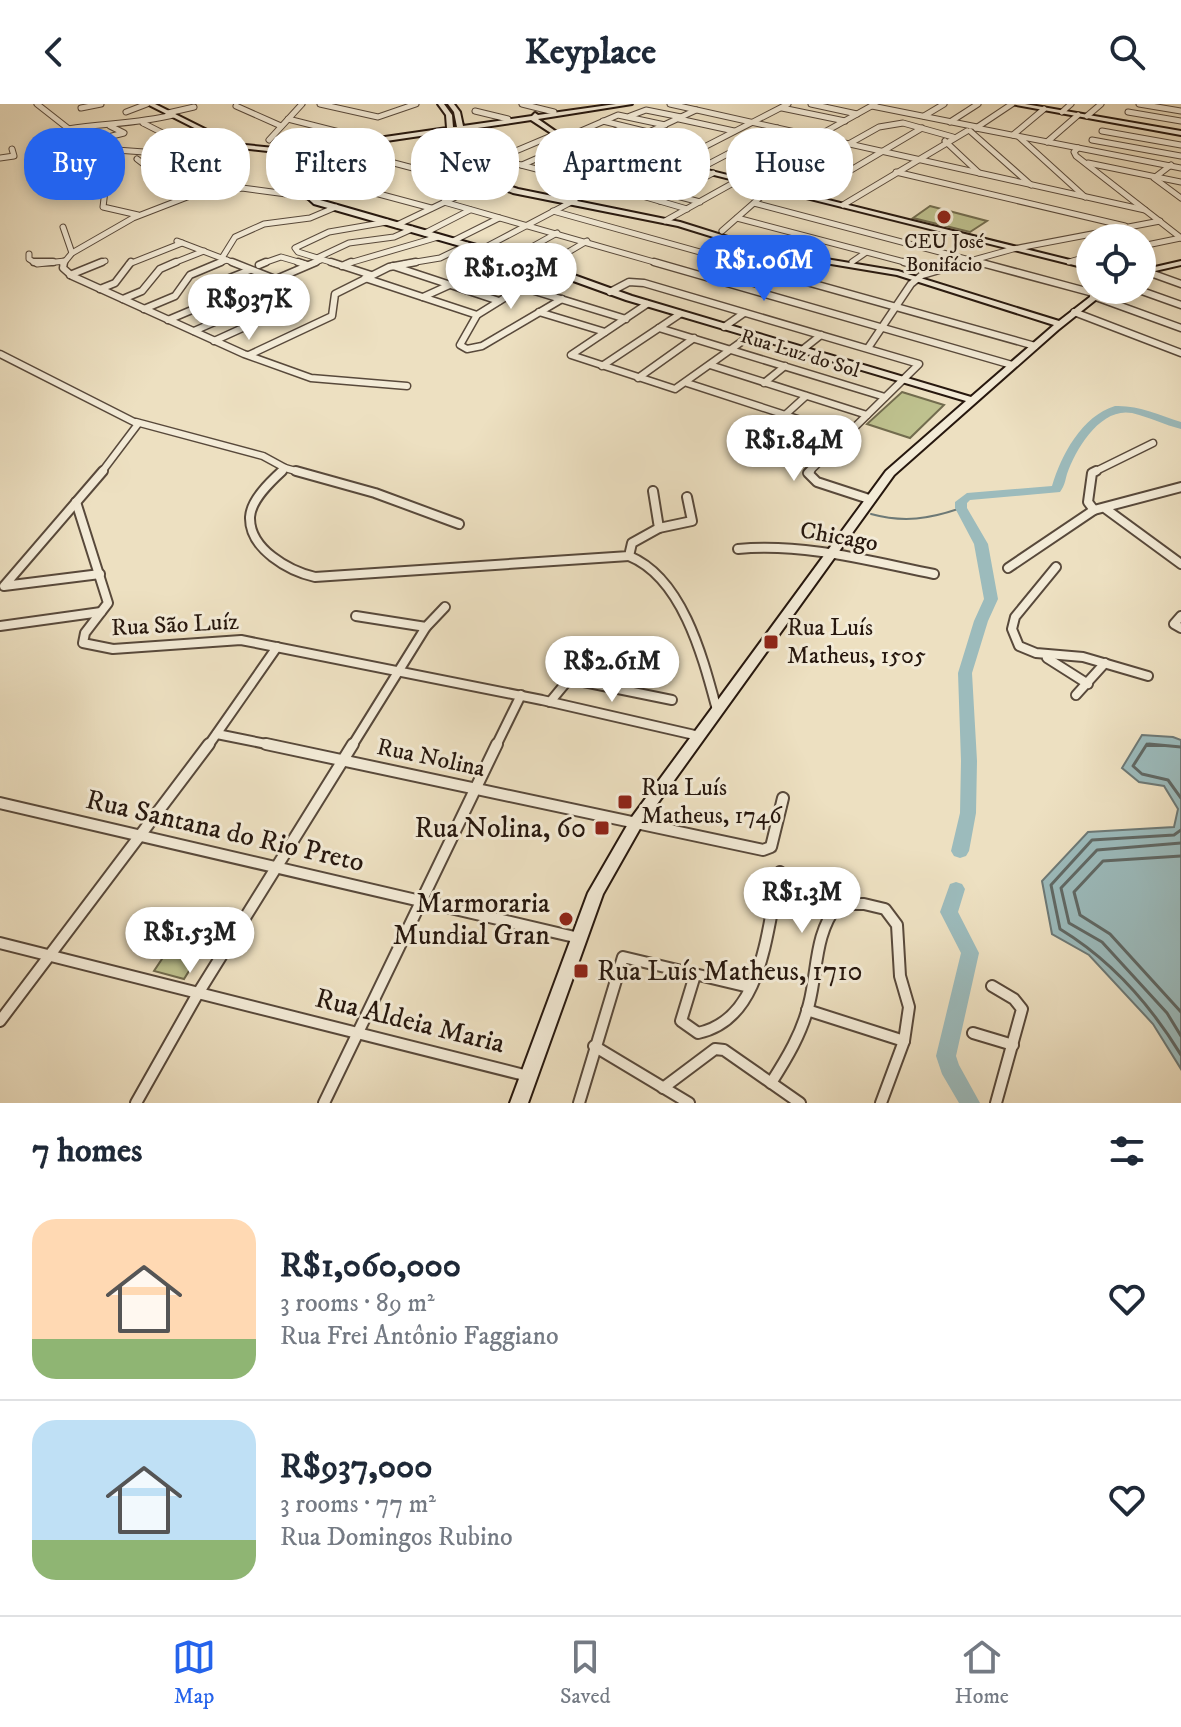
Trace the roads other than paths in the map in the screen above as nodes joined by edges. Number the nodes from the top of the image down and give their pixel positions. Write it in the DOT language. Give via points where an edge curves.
graph roads {
  1 [pos="37,104"];
  2 [pos="148,104"];
  3 [pos="187,104"];
  4 [pos="286,104"];
  5 [pos="302,104"];
  6 [pos="320,104"];
  7 [pos="416,104"];
  8 [pos="441,104"];
  9 [pos="451,104"];
  10 [pos="522,104"];
  11 [pos="607,104"];
  12 [pos="629,104"];
  13 [pos="670,104"];
  14 [pos="788,104"];
  15 [pos="811,104"];
  16 [pos="857,104"];
  17 [pos="910,104"];
  18 [pos="944,104"];
  19 [pos="978,104"];
  20 [pos="1013,104"];
  21 [pos="1071,104"];
  22 [pos="1101,104"];
  23 [pos="1138,104"];
  24 [pos="873,105"];
  25 [pos="101,106"];
  26 [pos="236,106"];
  27 [pos="583,106"];
  28 [pos="194,107"];
  29 [pos="781,107"];
  30 [pos="81,108"];
  31 [pos="297,109"];
  32 [pos="1044,109"];
  33 [pos="697,110"];
  34 [pos="205,111"];
  35 [pos="475,111"];
  36 [pos="897,111"];
  37 [pos="1181,111"];
  38 [pos="126,112"];
  39 [pos="458,112"];
  40 [pos="554,112"];
  41 [pos="575,112"];
  42 [pos="1062,112"];
  43 [pos="1128,112"];
  44 [pos="449,113"];
  45 [pos="170,114"];
  46 [pos="858,114"];
  47 [pos="629,116"];
  48 [pos="924,116"];
  49 [pos="1082,116"];
  50 [pos="534,117"];
  51 [pos="679,118"];
  52 [pos="288,119"];
  53 [pos="508,119"];
  54 [pos="602,121"];
  55 [pos="845,121"];
  56 [pos="949,121"];
  57 [pos="1115,121"];
  58 [pos="1181,121"];
  59 [pos="752,122"];
  60 [pos="142,123"];
  61 [pos="106,124"];
  62 [pos="890,124"];
  63 [pos="665,125"];
  64 [pos="281,126"];
  65 [pos="625,127"];
  66 [pos="922,127"];
  67 [pos="67,128"];
  68 [pos="76,128"];
  69 [pos="114,128"];
  70 [pos="152,128"];
  71 [pos="197,128"];
  72 [pos="323,128"];
  73 [pos="455,128"];
  74 [pos="455,128"];
  75 [pos="460,128"];
  76 [pos="462,128"];
  77 [pos="548,128"];
  78 [pos="587,128"];
  79 [pos="630,128"];
  80 [pos="659,128"];
  81 [pos="740,128"];
  82 [pos="778,128"];
  83 [pos="833,128"];
  84 [pos="726,129"];
  85 [pos="973,129"];
  86 [pos="934,130"];
  87 [pos="1102,131"];
  88 [pos="943,132"];
  89 [pos="1181,133"];
  90 [pos="954,136"];
  91 [pos="1016,136"];
  92 [pos="1092,140"];
  93 [pos="945,141"];
  94 [pos="853,142"];
  95 [pos="1047,142"];
  96 [pos="853,145"];
  97 [pos="939,145"];
  98 [pos="1181,145"];
  99 [pos="953,147"];
  100 [pos="1080,148"];
  101 [pos="12,149"];
  102 [pos="882,151"];
  103 [pos="1180,155"];
  104 [pos="0,158"];
  105 [pos="137,159"];
  106 [pos="535,159"];
  107 [pos="917,159"];
  108 [pos="141,162"];
  109 [pos="1086,163"];
  110 [pos="519,164"];
  111 [pos="522,165"];
  112 [pos="1170,165"];
  113 [pos="853,168"];
  114 [pos="1181,168"];
  115 [pos="535,169"];
  116 [pos="710,172"];
  117 [pos="896,172"];
  118 [pos="713,173"];
  119 [pos="979,173"];
  120 [pos="710,175"];
  121 [pos="726,176"];
  122 [pos="1155,177"];
  123 [pos="1181,182"];
  124 [pos="1032,186"];
  125 [pos="726,187"];
  126 [pos="519,188"];
  127 [pos="519,190"];
  128 [pos="534,194"];
  129 [pos="1085,197"];
  130 [pos="395,198"];
  131 [pos="1181,198"];
  132 [pos="102,200"];
  133 [pos="172,200"];
  134 [pos="317,200"];
  135 [pos="448,200"];
  136 [pos="652,200"];
  137 [pos="662,200"];
  138 [pos="693,200"];
  139 [pos="757,200"];
  140 [pos="823,200"];
  141 [pos="444,202"];
  142 [pos="572,202"];
  143 [pos="659,202"];
  144 [pos="700,202"];
  145 [pos="754,203"];
  146 [pos="843,205"];
  147 [pos="336,207"];
  148 [pos="432,208"];
  149 [pos="471,209"];
  150 [pos="687,209"];
  151 [pos="1145,210"];
  152 [pos="553,211"];
  153 [pos="138,215"];
  154 [pos="499,217"];
  155 [pos="737,218"];
  156 [pos="670,219"];
  157 [pos="1160,221"];
  158 [pos="392,223"];
  159 [pos="1114,224"];
  160 [pos="1144,224"];
  161 [pos="528,225"];
  162 [pos="63,227"];
  163 [pos="412,229"];
  164 [pos="722,231"];
  165 [pos="425,233"];
  166 [pos="557,233"];
  167 [pos="710,233"];
  168 [pos="438,237"];
  169 [pos="1076,237"];
  170 [pos="1181,238"];
  171 [pos="453,241"];
  172 [pos="587,241"];
  173 [pos="1156,243"];
  174 [pos="467,245"];
  175 [pos="482,249"];
  176 [pos="1013,249"];
  177 [pos="205,251"];
  178 [pos="72,253"];
  179 [pos="865,253"];
  180 [pos="29,254"];
  181 [pos="512,258"];
  182 [pos="225,259"];
  183 [pos="319,259"];
  184 [pos="970,260"];
  185 [pos="1076,260"];
  186 [pos="65,261"];
  187 [pos="105,261"];
  188 [pos="852,262"];
  189 [pos="1069,262"];
  190 [pos="1181,263"];
  191 [pos="1076,264"];
  192 [pos="259,265"];
  193 [pos="308,265"];
  194 [pos="342,266"];
  195 [pos="392,266"];
  196 [pos="547,268"];
  197 [pos="251,269"];
  198 [pos="1156,269"];
  199 [pos="933,270"];
  200 [pos="70,275"];
  201 [pos="920,276"];
  202 [pos="1156,276"];
  203 [pos="368,277"];
  204 [pos="275,279"];
  205 [pos="448,284"];
  206 [pos="1181,284"];
  207 [pos="522,287"];
  208 [pos="1076,287"];
  209 [pos="100,289"];
  210 [pos="610,292"];
  211 [pos="1156,296"];
  212 [pos="423,297"];
  213 [pos="123,299"];
  214 [pos="562,299"];
  215 [pos="499,301"];
  216 [pos="647,304"];
  217 [pos="1084,304"];
  218 [pos="1124,304"];
  219 [pos="1181,305"];
  220 [pos="896,307"];
  221 [pos="144,309"];
  222 [pos="539,312"];
  223 [pos="1074,312"];
  224 [pos="744,313"];
  225 [pos="680,314"];
  226 [pos="271,315"];
  227 [pos="477,315"];
  228 [pos="626,319"];
  229 [pos="168,320"];
  230 [pos="1059,325"];
  231 [pos="724,327"];
  232 [pos="659,328"];
  233 [pos="883,328"];
  234 [pos="1181,328"];
  235 [pos="194,331"];
  236 [pos="605,332"];
  237 [pos="751,335"];
  238 [pos="821,335"];
  239 [pos="694,338"];
  240 [pos="214,341"];
  241 [pos="1035,346"];
  242 [pos="868,348"];
  243 [pos="731,350"];
  244 [pos="802,350"];
  245 [pos="1181,353"];
  246 [pos="0,354"];
  247 [pos="249,355"];
  248 [pos="710,365"];
  249 [pos="1012,365"];
  250 [pos="602,366"];
  251 [pos="785,366"];
  252 [pos="638,378"];
  253 [pos="905,381"];
  254 [pos="687,383"];
  255 [pos="764,383"];
  256 [pos="407,386"];
  257 [pos="806,396"];
  258 [pos="885,397"];
  259 [pos="971,400"];
  260 [pos="785,415"];
  261 [pos="867,415"];
  262 [pos="136,422"];
  263 [pos="847,435"];
  264 [pos="1153,443"];
  265 [pos="285,468"];
  266 [pos="1181,487"];
  267 [pos="653,491"];
  268 [pos="687,497"];
  269 [pos="869,499"];
  270 [pos="76,502"];
  271 [pos="1106,509"];
  272 [pos="1094,510"];
  273 [pos="459,524"];
  274 [pos="659,528"];
  275 [pos="738,549"];
  276 [pos="830,554"];
  277 [pos="629,556"];
  278 [pos="1181,564"];
  279 [pos="1056,567"];
  280 [pos="1008,568"];
  281 [pos="100,574"];
  282 [pos="934,574"];
  283 [pos="445,607"];
  284 [pos="102,612"];
  285 [pos="356,616"];
  286 [pos="1181,616"];
  287 [pos="0,626"];
  288 [pos="426,627"];
  289 [pos="1181,628"];
  290 [pos="277,647"];
  291 [pos="1047,658"];
  292 [pos="1105,663"];
  293 [pos="400,672"];
  294 [pos="1148,676"];
  295 [pos="1088,684"];
  296 [pos="521,695"];
  297 [pos="1076,695"];
  298 [pos="672,700"];
  299 [pos="546,701"];
  300 [pos="717,710"];
  301 [pos="217,734"];
  302 [pos="699,736"];
  303 [pos="344,761"];
  304 [pos="478,788"];
  305 [pos="783,798"];
  306 [pos="1,805"];
  307 [pos="637,821"];
  308 [pos="138,835"];
  309 [pos="277,867"];
  310 [pos="780,872"];
  311 [pos="421,901"];
  312 [pos="579,938"];
  313 [pos="0,943"];
  314 [pos="48,956"];
  315 [pos="695,975"];
  316 [pos="992,986"];
  317 [pos="749,987"];
  318 [pos="197,995"];
  319 [pos="807,1010"];
  320 [pos="0,1021"];
  321 [pos="358,1031"];
  322 [pos="973,1033"];
  323 [pos="904,1041"];
  324 [pos="1013,1045"];
  325 [pos="594,1046"];
  326 [pos="528,1076"];
  327 [pos="771,1083"];
  328 [pos="663,1088"];
  329 [pos="136,1103"];
  330 [pos="324,1103"];
  331 [pos="519,1103"];
  332 [pos="579,1103"];
  333 [pos="689,1103"];
  334 [pos="800,1103"];
  335 [pos="881,1103"];
  336 [pos="996,1103"];
  1 -- 67 [label="street"];
  2 -- 38 [label="street"];
  2 -- 45 [label="main road"];
  3 -- 28 [label="street"];
  4 -- 31 [label="street"];
  5 -- 31 [label="street"];
  6 -- 7 [label="street" via="376,117"];
  8 -- 44 [label="main road"];
  9 -- 39 [label="main road"];
  10 -- 40 [label="street"];
  11 -- 27 [label="main road"];
  12 -- 41 [label="main road"];
  13 -- 33 [label="street"];
  14 -- 29 [label="street"];
  15 -- 46 [label="street"];
  16 -- 24 [label="street"];
  17 -- 36 [label="street"];
  18 -- 48 [label="street"];
  19 -- 56 [label="street"];
  20 -- 32 [label="main road"];
  20 -- 85 [label="street"];
  21 -- 42 [label="street"];
  22 -- 49 [label="street"];
  23 -- 37 [label="street"];
  23 -- 43 [label="street"];
  24 -- 36 [label="street"];
  24 -- 46 [label="street"];
  25 -- 30 [label="street"];
  26 -- 64 [label="street"];
  27 -- 40 [label="main road"];
  27 -- 41 [label="main road"];
  28 -- 34 [label="street"];
  28 -- 45 [label="street"];
  29 -- 55 [label="street"];
  29 -- 59 [label="street"];
  31 -- 52 [label="street"];
  32 -- 42 [label="main road"];
  32 -- 91 [label="street"];
  33 -- 51 [label="street"];
  33 -- 59 [label="street"];
  35 -- 53 [label="street"];
  36 -- 48 [label="street"];
  36 -- 62 [label="street" via="883,118"];
  39 -- 44 [label="main road"];
  39 -- 74 [label="main road"];
  40 -- 50 [label="main road"];
  41 -- 50 [label="main road"];
  42 -- 49 [label="main road"];
  43 -- 57 [label="street"];
  43 -- 58 [label="street"];
  44 -- 73 [label="main road"];
  45 -- 60 [label="street"];
  45 -- 71 [label="main road"];
  46 -- 55 [label="street"];
  47 -- 51 [label="street" via="642,110"];
  47 -- 54 [label="street"];
  47 -- 63 [label="street"];
  48 -- 56 [label="street"];
  49 -- 57 [label="main road"];
  49 -- 95 [label="street"];
  50 -- 53 [label="main road"];
  50 -- 76 [label="main road"];
  50 -- 77 [label="main road"];
  51 -- 63 [label="street"];
  51 -- 84 [label="street"];
  52 -- 64 [label="street"];
  52 -- 72 [label="street"];
  53 -- 75 [label="main road"];
  54 -- 65 [label="street"];
  54 -- 78 [label="street"];
  55 -- 83 [label="street"];
  56 -- 85 [label="street"];
  56 -- 86 [label="street"];
  57 -- 87 [label="street"];
  57 -- 89 [label="main road"];
  59 -- 81 [label="street"];
  59 -- 82 [label="street"];
  60 -- 61 [label="street"];
  60 -- 70 [label="street"];
  61 -- 68 [label="street"];
  61 -- 69 [label="street"];
  62 -- 66 [label="street"];
  62 -- 94 [label="street"];
  63 -- 80 [label="street"];
  65 -- 79 [label="street"];
  66 -- 86 [label="street"];
  66 -- 102 [label="street"];
  85 -- 88 [label="street"];
  85 -- 90 [label="street"];
  85 -- 91 [label="street"];
  85 -- 124 [label="street"];
  86 -- 88 [label="street"];
  87 -- 92 [label="street"];
  87 -- 98 [label="street"];
  88 -- 90 [label="street"];
  90 -- 93 [label="street"];
  91 -- 95 [label="street"];
  91 -- 129 [label="street"];
  92 -- 100 [label="street"];
  92 -- 103 [label="street"];
  93 -- 97 [label="street"];
  93 -- 99 [label="street"];
  95 -- 100 [label="street"];
  96 -- 102 [label="street"];
  97 -- 99 [label="street"];
  97 -- 107 [label="street"];
  99 -- 119 [label="street"];
  100 -- 109 [label="street" via="1074,153"];
  100 -- 112 [label="street"];
  101 -- 104 [label="street" via="14,156"];
  102 -- 107 [label="street"];
  102 -- 113 [label="street"];
  103 -- 112 [label="street"];
  105 -- 108 [label="street"];
  106 -- 111 [label="street"];
  107 -- 117 [label="street"];
  107 -- 119 [label="street"];
  109 -- 122 [label="street"];
  109 -- 151 [label="street"];
  110 -- 111 [label="street"];
  111 -- 115 [label="street"];
  112 -- 114 [label="street"];
  112 -- 122 [label="street"];
  116 -- 118 [label="main road"];
  117 -- 146 [label="street"];
  117 -- 159 [label="street"];
  118 -- 120 [label="street"];
  118 -- 121 [label="main road"];
  119 -- 124 [label="street"];
  122 -- 123 [label="street"];
  122 -- 131 [label="street"];
  124 -- 129 [label="street"];
  125 -- 144 [label="street"];
  126 -- 128 [label="main road"];
  127 -- 128 [label="main road"];
  128 -- 142 [label="main road"];
  129 -- 151 [label="street"];
  130 -- 148 [label="street"];
  132 -- 153 [label="street" via="103,207"];
  133 -- 153 [label="street"];
  134 -- 147 [label="main road"];
  135 -- 141 [label="street"];
  136 -- 143 [label="street"];
  137 -- 143 [label="street"];
  138 -- 144 [label="street"];
  139 -- 145 [label="street"];
  140 -- 146 [label="main road"];
  141 -- 148 [label="street"];
  141 -- 149 [label="street"];
  142 -- 152 [label="street"];
  142 -- 156 [label="main road"];
  143 -- 150 [label="street"];
  144 -- 150 [label="street"];
  145 -- 155 [label="street"];
  145 -- 184 [label="street"];
  146 -- 176 [label="main road"];
  147 -- 158 [label="main road"];
  147 -- 182 [label="street" via="313,217 264,224 235,237"];
  148 -- 158 [label="street"];
  149 -- 154 [label="street"];
  149 -- 165 [label="street"];
  150 -- 156 [label="street"];
  151 -- 157 [label="street"];
  152 -- 161 [label="street"];
  152 -- 220 [label="street"];
  153 -- 178 [label="street"];
  154 -- 161 [label="street"];
  154 -- 171 [label="street"];
  155 -- 164 [label="street"];
  155 -- 179 [label="street"];
  156 -- 164 [label="main road"];
  156 -- 167 [label="main road"];
  157 -- 160 [label="street"];
  157 -- 170 [label="street"];
  158 -- 163 [label="main road"];
  158 -- 183 [label="street" via="332,231 295,248"];
  161 -- 166 [label="street"];
  161 -- 175 [label="street"];
  162 -- 178 [label="street"];
  163 -- 165 [label="main road"];
  163 -- 183 [label="street" via="346,244"];
  164 -- 167 [label="main road"];
  164 -- 188 [label="main road" via="758,246"];
  165 -- 168 [label="main road"];
  166 -- 172 [label="street"];
  166 -- 181 [label="street"];
  167 -- 201 [label="main road" via="760,250"];
  168 -- 171 [label="main road"];
  168 -- 194 [label="street"];
  169 -- 176 [label="street"];
  170 -- 173 [label="street"];
  171 -- 174 [label="main road"];
  172 -- 196 [label="street"];
  172 -- 233 [label="street"];
  174 -- 175 [label="main road"];
  174 -- 195 [label="street" via="440,258"];
  175 -- 181 [label="main road"];
  176 -- 184 [label="street"];
  176 -- 189 [label="main road"];
  177 -- 182 [label="street"];
  177 -- 209 [label="street" via="180,242 135,261 115,283"];
  177 -- 213 [label="street" via="160,269 142,291"];
  178 -- 186 [label="street"];
  179 -- 188 [label="street"];
  179 -- 199 [label="street"];
  180 -- 186 [label="street" via="35,263"];
  181 -- 196 [label="main road"];
  182 -- 197 [label="street"];
  182 -- 221 [label="street" via="190,275 175,296"];
  183 -- 193 [label="street"];
  183 -- 194 [label="street"];
  184 -- 199 [label="street"];
  184 -- 208 [label="street"];
  185 -- 189 [label="street"];
  186 -- 200 [label="street" via="63,268"];
  187 -- 200 [label="street"];
  188 -- 201 [label="main road"];
  189 -- 191 [label="main road"];
  190 -- 198 [label="main road"];
  192 -- 193 [label="street" via="281,257"];
  193 -- 204 [label="street"];
  194 -- 203 [label="street"];
  195 -- 203 [label="street"];
  195 -- 205 [label="street"];
  196 -- 207 [label="street"];
  196 -- 210 [label="main road"];
  197 -- 204 [label="street"];
  197 -- 229 [label="street" via="222,281 206,304"];
  199 -- 201 [label="street"];
  200 -- 209 [label="street"];
  201 -- 220 [label="street"];
  201 -- 230 [label="main road"];
  202 -- 206 [label="street"];
  203 -- 212 [label="street"];
  203 -- 247 [label="street" via="335,294 332,316"];
  204 -- 235 [label="street" via="257,288 242,310"];
  205 -- 207 [label="street" via="476,273"];
  205 -- 212 [label="street"];
  205 -- 215 [label="street"];
  207 -- 214 [label="street"];
  207 -- 215 [label="street"];
  209 -- 213 [label="street"];
  210 -- 216 [label="main road"];
  210 -- 224 [label="street" via="640,282"];
  211 -- 219 [label="street"];
  212 -- 227 [label="street"];
  213 -- 221 [label="street"];
  214 -- 222 [label="street"];
  214 -- 228 [label="street"];
  215 -- 227 [label="street"];
  216 -- 225 [label="main road"];
  216 -- 228 [label="street"];
  217 -- 223 [label="main road"];
  218 -- 234 [label="street"];
  220 -- 233 [label="street"];
  220 -- 241 [label="street"];
  221 -- 229 [label="street"];
  222 -- 227 [label="street" via="482,346 467,349 460,343"];
  222 -- 236 [label="street"];
  223 -- 230 [label="main road"];
  223 -- 245 [label="street"];
  224 -- 231 [label="street"];
  224 -- 238 [label="street"];
  225 -- 231 [label="main road"];
  225 -- 232 [label="street"];
  226 -- 240 [label="street"];
  228 -- 236 [label="street"];
  229 -- 235 [label="street"];
  230 -- 241 [label="main road"];
  231 -- 237 [label="main road"];
  232 -- 239 [label="street, Rua Luz do Sol"];
  232 -- 250 [label="street"];
  233 -- 242 [label="street"];
  233 -- 249 [label="street"];
  235 -- 240 [label="street"];
  236 -- 250 [label="street" via="571,355"];
  237 -- 243 [label="street"];
  237 -- 244 [label="main road"];
  238 -- 242 [label="street"];
  238 -- 244 [label="street"];
  239 -- 243 [label="street, Rua Luz do Sol"];
  239 -- 252 [label="street"];
  240 -- 247 [label="street"];
  241 -- 249 [label="main road"];
  242 -- 253 [label="street" via="918,364"];
  243 -- 248 [label="street"];
  243 -- 251 [label="street, Rua Luz do Sol"];
  244 -- 253 [label="main road"];
  246 -- 262 [label="street"];
  247 -- 256 [label="street" via="325,381"];
  248 -- 254 [label="street"];
  248 -- 255 [label="street"];
  249 -- 259 [label="main road"];
  250 -- 252 [label="street"];
  251 -- 255 [label="street"];
  251 -- 258 [label="street, Rua Luz do Sol"];
  252 -- 254 [label="street" via="672,389"];
  253 -- 258 [label="street"];
  253 -- 259 [label="main road"];
  254 -- 260 [label="street"];
  255 -- 257 [label="street"];
  257 -- 260 [label="street"];
  257 -- 261 [label="street"];
  258 -- 261 [label="street"];
  259 -- 269 [label="main road" via="899,464"];
  260 -- 263 [label="street"];
  261 -- 263 [label="street"];
  262 -- 265 [label="street" via="263,456"];
  262 -- 270 [label="street" via="137,429"];
  263 -- 269 [label="street" via="808,476"];
  264 -- 272 [label="street" via="1092,473 1088,502"];
  265 -- 273 [label="street"];
  265 -- 277 [label="street" via="251,512 250,521 279,563 295,572 315,577"];
  266 -- 271 [label="street"];
  267 -- 274 [label="street"];
  268 -- 274 [label="street" via="692,521"];
  269 -- 276 [label="main road"];
  270 -- 281 [label="street"];
  270 -- 281 [label="street" via="4,586"];
  271 -- 272 [label="street"];
  271 -- 278 [label="street"];
  272 -- 280 [label="street"];
  274 -- 277 [label="street" via="632,543"];
  275 -- 276 [label="street, Chicago"];
  276 -- 282 [label="street, Chicago"];
  276 -- 300 [label="main road"];
  277 -- 300 [label="street" via="656,572 673,595 701,650"];
  279 -- 292 [label="street" via="1015,617 1018,644"];
  281 -- 284 [label="street" via="108,603"];
  283 -- 288 [label="street"];
  284 -- 287 [label="street"];
  284 -- 290 [label="street, Rua São Luíz" via="85,633 83,643 90,647 216,639"];
  285 -- 288 [label="street"];
  286 -- 289 [label="street" via="1174,624"];
  288 -- 293 [label="street"];
  290 -- 293 [label="street, Rua São Luíz"];
  290 -- 301 [label="street"];
  291 -- 295 [label="street"];
  292 -- 294 [label="street"];
  292 -- 295 [label="street"];
  293 -- 296 [label="street, Rua São Luíz"];
  293 -- 303 [label="street"];
  295 -- 297 [label="street"];
  296 -- 299 [label="street, Rua São Luíz"];
  296 -- 304 [label="street"];
  298 -- 299 [label="street" via="569,679"];
  299 -- 302 [label="street, Rua São Luíz"];
  300 -- 302 [label="main road"];
  301 -- 303 [label="street, Rua Nolina"];
  301 -- 308 [label="street"];
  302 -- 307 [label="main road"];
  303 -- 304 [label="street, Rua Nolina"];
  303 -- 309 [label="street"];
  304 -- 307 [label="street, Rua Nolina"];
  304 -- 311 [label="street"];
  305 -- 307 [label="street, Rua Nolina" via="768,850"];
  306 -- 308 [label="street, Rua Santana do Rio Preto"];
  307 -- 312 [label="main road" via="610,865"];
  308 -- 309 [label="street, Rua Santana do Rio Preto"];
  308 -- 314 [label="street"];
  309 -- 311 [label="street, Rua Santana do Rio Preto"];
  309 -- 318 [label="street"];
  310 -- 317 [label="street"];
  311 -- 312 [label="street, Rua Santana do Rio Preto"];
  311 -- 321 [label="street"];
  312 -- 326 [label="main road"];
  313 -- 314 [label="street, Rua Aldeia Maria"];
  314 -- 318 [label="street, Rua Aldeia Maria"];
  314 -- 320 [label="street"];
  315 -- 317 [label="street"];
  315 -- 317 [label="street" via="681,1021 698,1033 717,1029 743,1004"];
  315 -- 325 [label="street" via="623,957"];
  316 -- 324 [label="street" via="1022,1009"];
  318 -- 321 [label="street, Rua Aldeia Maria"];
  318 -- 329 [label="street"];
  319 -- 323 [label="street"];
  319 -- 323 [label="street" via="826,917 838,904 885,909 897,925 900,976 909,1007"];
  319 -- 327 [label="street" via="795,1047"];
  321 -- 326 [label="street, Rua Aldeia Maria"];
  321 -- 330 [label="street"];
  322 -- 324 [label="street"];
  323 -- 335 [label="street"];
  324 -- 336 [label="street"];
  325 -- 328 [label="street"];
  325 -- 332 [label="street"];
  326 -- 331 [label="main road"];
  327 -- 328 [label="street" via="715,1049"];
  327 -- 334 [label="street"];
  328 -- 333 [label="street"];
}
